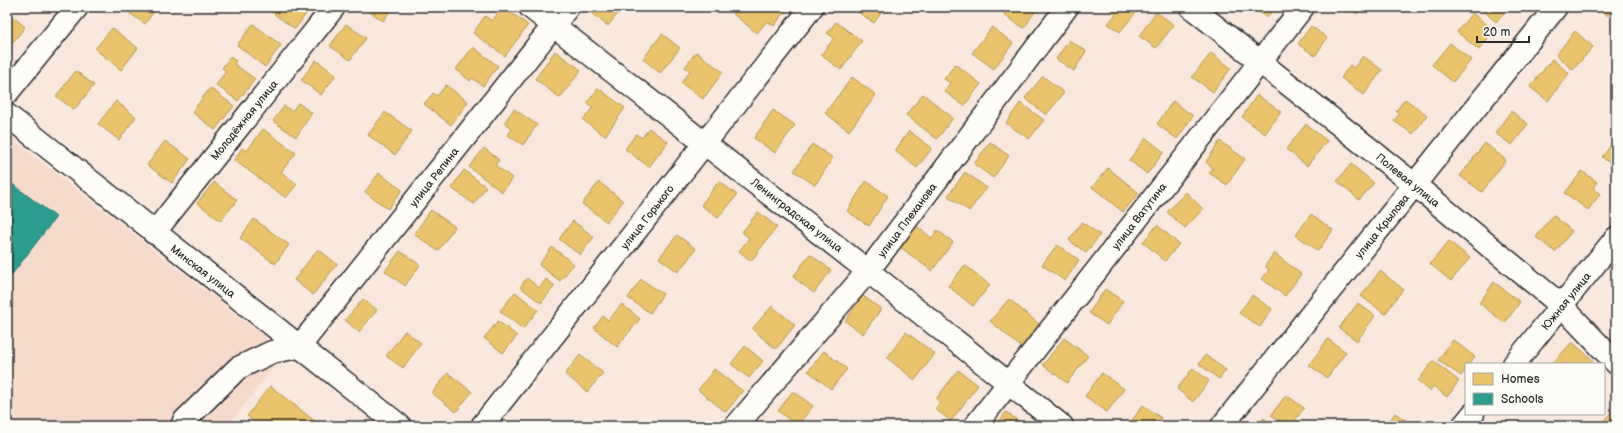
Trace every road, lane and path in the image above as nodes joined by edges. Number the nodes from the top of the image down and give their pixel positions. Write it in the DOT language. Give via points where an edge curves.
graph roads {
  1 [pos="77,7"];
  2 [pos="334,7"];
  3 [pos="530,7"];
  4 [pos="568,7"];
  5 [pos="812,7"];
  6 [pos="1067,7"];
  7 [pos="1191,7"];
  8 [pos="1303,7"];
  9 [pos="1556,7"];
  10 [pos="553,26"];
  11 [pos="1260,61"];
  12 [pos="7,93"];
  13 [pos="7,116"];
  14 [pos="705,144"];
  15 [pos="1415,185"];
  16 [pos="154,233"];
  17 [pos="1616,238"];
  18 [pos="868,271"];
  19 [pos="1562,306"];
  20 [pos="299,347"];
  21 [pos="1515,363"];
  22 [pos="1616,363"];
  23 [pos="1008,383"];
  24 [pos="1472,415"];
  25 [pos="182,426"];
  26 [pos="400,426"];
  27 [pos="482,426"];
  28 [pos="736,426"];
  29 [pos="975,426"];
  30 [pos="1062,426"];
  31 [pos="1222,426"];
  32 [pos="1463,426"];
  1 -- 12 [label="street"];
  2 -- 16 [label="street, Молодёжная улица"];
  3 -- 10 [label="street, Ленинградская улица"];
  4 -- 10 [label="street, улица Репина"];
  5 -- 14 [label="street, улица Горького"];
  6 -- 18 [label="street, улица Плеханова"];
  7 -- 11 [label="street, Полевая улица"];
  8 -- 11 [label="street, улица Ватутина"];
  9 -- 15 [label="street, улица Крылова"];
  10 -- 14 [label="street, Ленинградская улица"];
  10 -- 20 [label="street, улица Репина"];
  11 -- 15 [label="street, Полевая улица"];
  11 -- 23 [label="street, улица Ватутина"];
  13 -- 16 [label="street, Минская улица"];
  14 -- 18 [label="street, Ленинградская улица"];
  14 -- 27 [label="street, улица Горького"];
  15 -- 19 [label="street, Полевая улица"];
  15 -- 31 [label="street, улица Крылова"];
  16 -- 20 [label="street, Минская улица"];
  17 -- 19 [label="street, Южная улица"];
  18 -- 23 [label="street, Ленинградская улица"];
  18 -- 28 [label="street, улица Плеханова"];
  19 -- 21 [label="street, Южная улица"];
  19 -- 22 [label="street, Полевая улица"];
  20 -- 25 [label="street" via="272,352 238,368 184,421"];
  20 -- 26 [label="street, Минская улица"];
  23 -- 29 [label="street, улица Ватутина"];
  23 -- 30 [label="street, Ленинградская улица"];
  24 -- 32 [label="street"];
}
